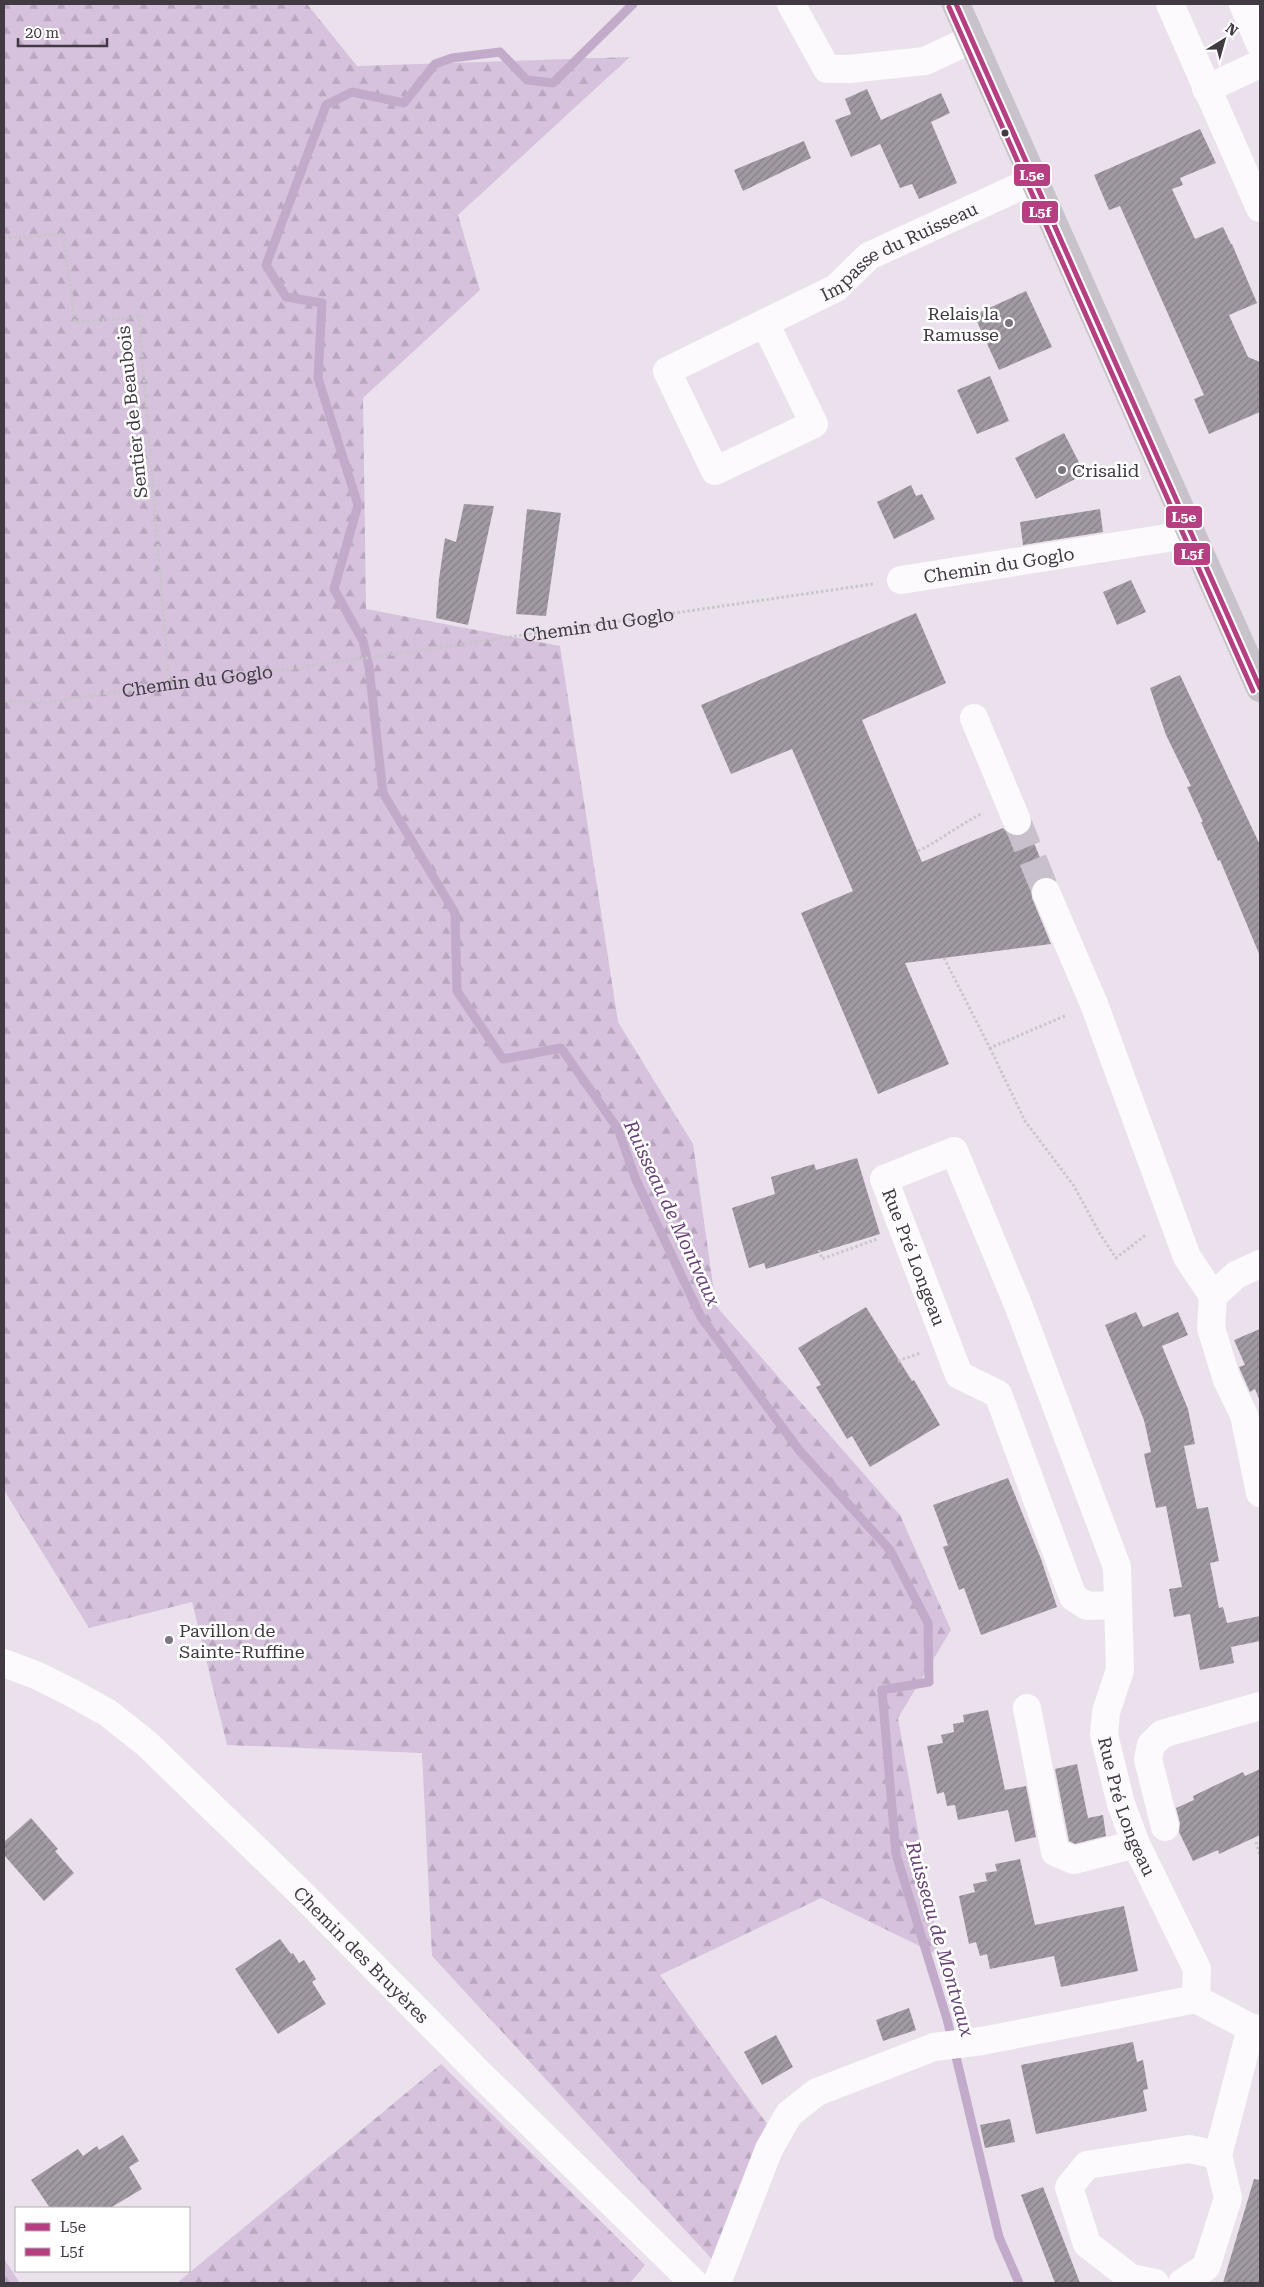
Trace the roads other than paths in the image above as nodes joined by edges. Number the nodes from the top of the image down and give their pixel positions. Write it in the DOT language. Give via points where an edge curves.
graph roads {
  1 [pos="791,4"];
  2 [pos="956,4"];
  3 [pos="1172,4"];
  4 [pos="1243,4"];
  5 [pos="972,39"];
  6 [pos="1260,44"];
  7 [pos="1260,64"];
  8 [pos="1206,89"];
  9 [pos="1034,180"];
  10 [pos="1260,208"];
  11 [pos="765,323"];
  12 [pos="1189,528"];
  13 [pos="901,580"];
  14 [pos="1260,688"];
  15 [pos="974,718"];
  16 [pos="1013,812"];
  17 [pos="1046,892"];
  18 [pos="1260,1264"];
  19 [pos="1214,1296"];
  20 [pos="1260,1493"];
  21 [pos="1118,1605"];
  22 [pos="4,1663"];
  23 [pos="1260,1706"];
  24 [pos="1027,1708"];
  25 [pos="1165,1827"];
  26 [pos="1136,1844"];
  27 [pos="1196,1999"];
  28 [pos="1256,2029"];
  29 [pos="1218,2155"];
  30 [pos="694,2283"];
  31 [pos="717,2283"];
  32 [pos="1155,2283"];
  33 [pos="1182,2283"];
  1 -- 5 [label="street" via="828,69 925,61"];
  2 -- 5 [label="main road"];
  3 -- 8 [label="street"];
  4 -- 6 [label="street"];
  5 -- 9 [label="main road"];
  7 -- 8 [label="street"];
  8 -- 10 [label="street"];
  9 -- 11 [label="street, Impasse du Ruisseau" via="869,256 836,288"];
  9 -- 12 [label="main road"];
  11 -- 11 [label="street, Impasse du Ruisseau" via="667,371 715,471 814,424"];
  12 -- 13 [label="street, Chemin du Goglo" via="1168,538"];
  12 -- 14 [label="main road"];
  15 -- 16 [label="street"];
  17 -- 19 [label="street" via="1094,1004 1187,1258"];
  18 -- 19 [label="street" via="1236,1274"];
  19 -- 20 [label="street" via="1211,1328 1227,1380 1244,1416"];
  21 -- 21 [label="street, Rue Pré Longeau" via="1117,1566 1020,1307 954,1151 884,1179 959,1376 998,1394 1073,1597 1087,1606"];
  21 -- 26 [label="street, Rue Pré Longeau" via="1120,1670 1106,1712 1104,1735 1121,1804"];
  22 -- 30 [label="street, Chemin des Bruyères" via="72,1692 108,1713 147,1744"];
  23 -- 25 [label="street" via="1162,1734 1151,1745 1148,1759"];
  24 -- 26 [label="street" via="1055,1852 1074,1860"];
  26 -- 27 [label="street, Rue Pré Longeau" via="1197,1969"];
  27 -- 28 [label="street"];
  27 -- 31 [label="street" via="982,2041 934,2047 817,2092 789,2114 769,2149"];
  28 -- 29 [label="street"];
  29 -- 32 [label="street" via="1189,2149 1087,2164 1069,2187 1087,2244 1131,2278"];
  29 -- 33 [label="street" via="1228,2198 1206,2267"];
}
